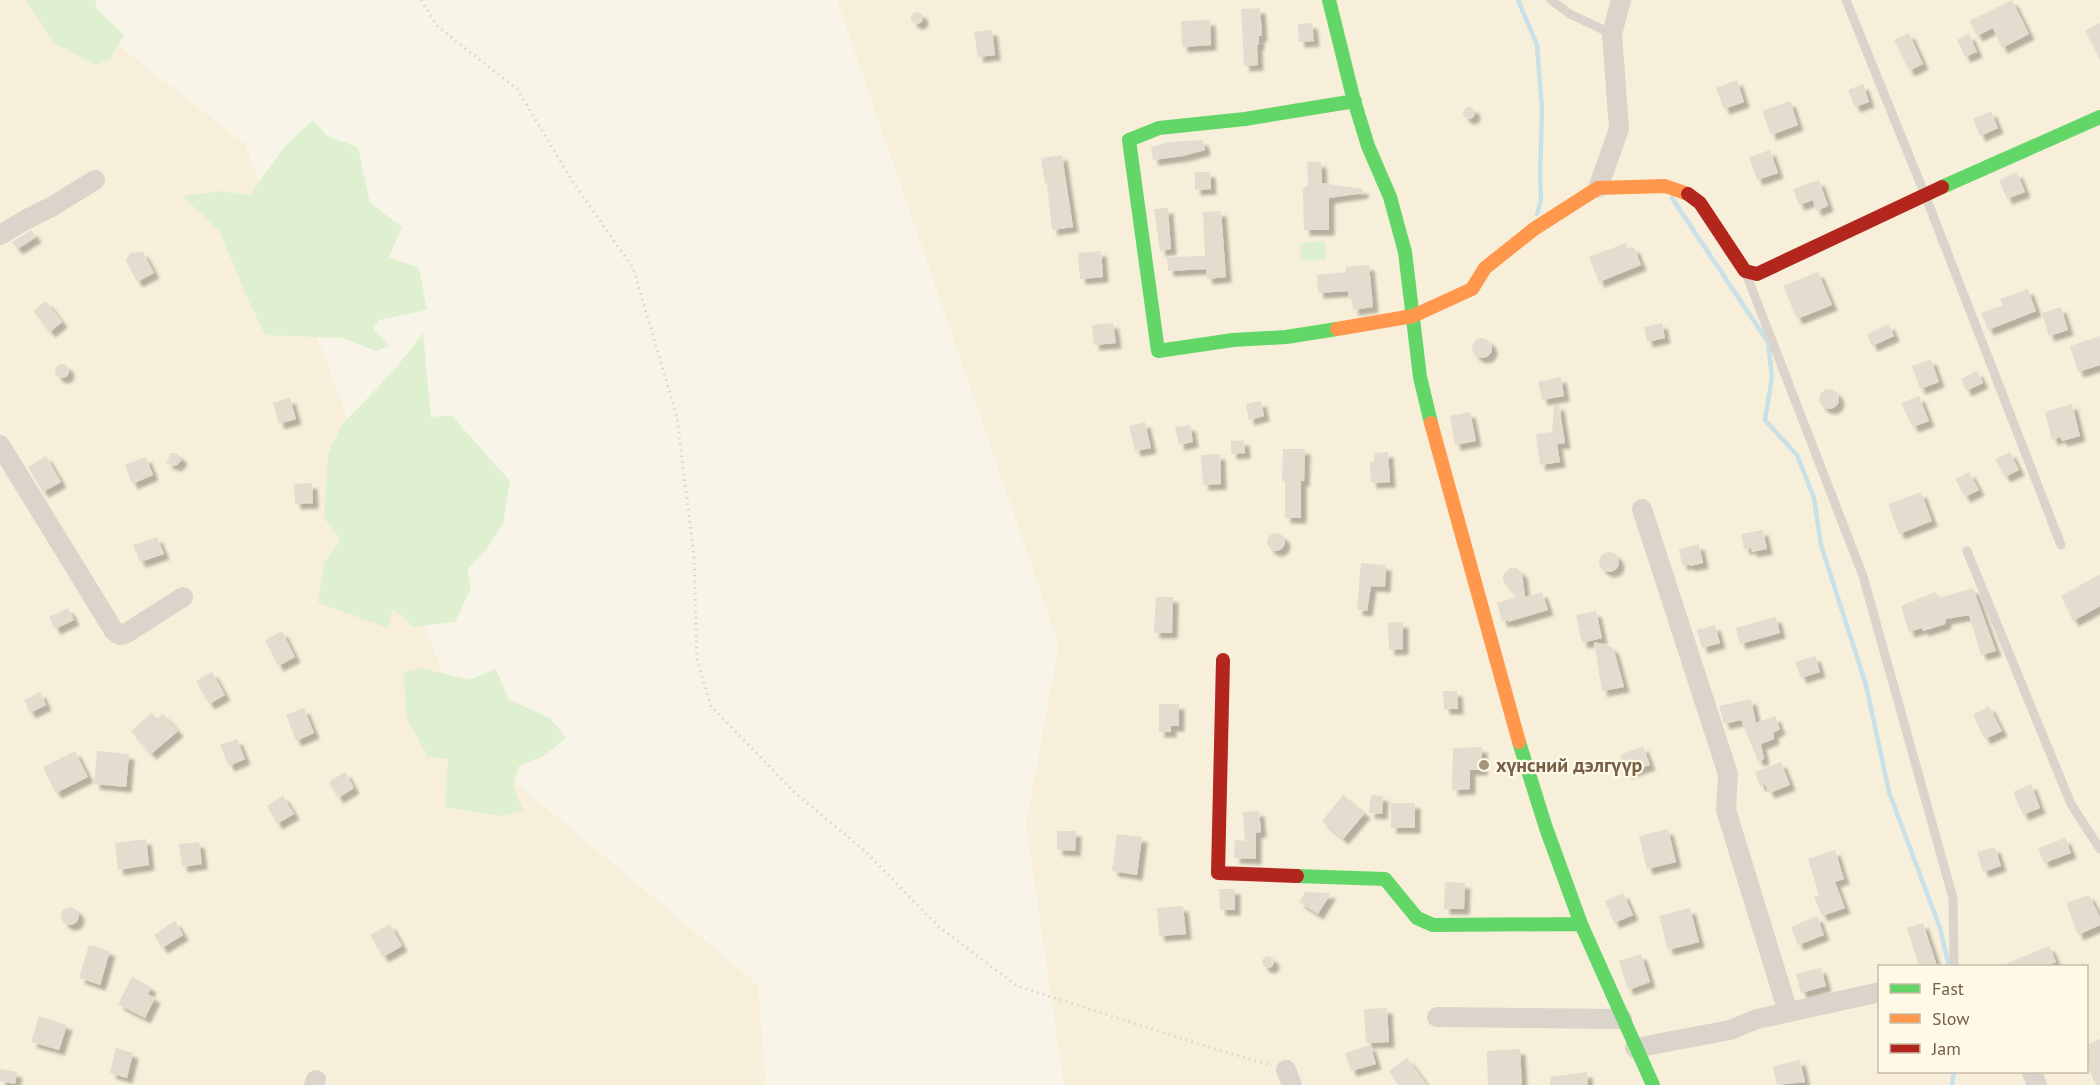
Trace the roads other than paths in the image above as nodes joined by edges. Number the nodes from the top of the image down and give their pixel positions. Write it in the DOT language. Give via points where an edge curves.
graph roads {
  1 [pos="1329,0"];
  2 [pos="1551,0"];
  3 [pos="1621,0"];
  4 [pos="1846,0"];
  5 [pos="1612,33"];
  6 [pos="1355,101"];
  7 [pos="2100,117"];
  8 [pos="95,180"];
  9 [pos="1598,188"];
  10 [pos="1925,195"];
  11 [pos="0,236"];
  12 [pos="1745,271"];
  13 [pos="1413,316"];
  14 [pos="0,445"];
  15 [pos="1642,509"];
  16 [pos="2061,545"];
  17 [pos="1967,551"];
  18 [pos="183,597"];
  19 [pos="1223,660"];
  20 [pos="2100,849"];
  21 [pos="1581,924"];
  22 [pos="1954,965"];
  23 [pos="1878,992"];
  24 [pos="1788,1012"];
  25 [pos="1437,1017"];
  26 [pos="1622,1018"];
  27 [pos="1635,1048"];
  28 [pos="1653,1085"];
  1 -- 6 [label="street"];
  2 -- 5 [label="lane" via="1570,14"];
  3 -- 5 [label="street"];
  4 -- 10 [label="lane"];
  5 -- 9 [label="street" via="1619,129"];
  6 -- 13 [label="street" via="1368,146 1390,197 1405,252"];
  6 -- 13 [label="street" via="1209,124 1162,126 1128,140 1158,351 1286,337"];
  7 -- 10 [label="street"];
  8 -- 11 [label="street"];
  9 -- 12 [label="street" via="1665,186 1684,191 1700,203"];
  9 -- 13 [label="street" via="1534,229 1485,268 1472,289"];
  10 -- 12 [label="street" via="1757,274"];
  10 -- 16 [label="lane"];
  12 -- 22 [label="lane" via="1863,576 1953,898"];
  13 -- 21 [label="street" via="1420,377 1457,520 1518,738"];
  14 -- 18 [label="street" via="114,631 125,634"];
  15 -- 24 [label="street" via="1728,774 1726,810"];
  17 -- 20 [label="lane" via="2071,804"];
  19 -- 21 [label="street" via="1218,873 1385,879 1417,918 1433,925"];
  21 -- 26 [label="street"];
  23 -- 24 [label="street"];
  24 -- 27 [label="street" via="1730,1030"];
  25 -- 26 [label="street"];
  26 -- 27 [label="street"];
  27 -- 28 [label="street"];
}
